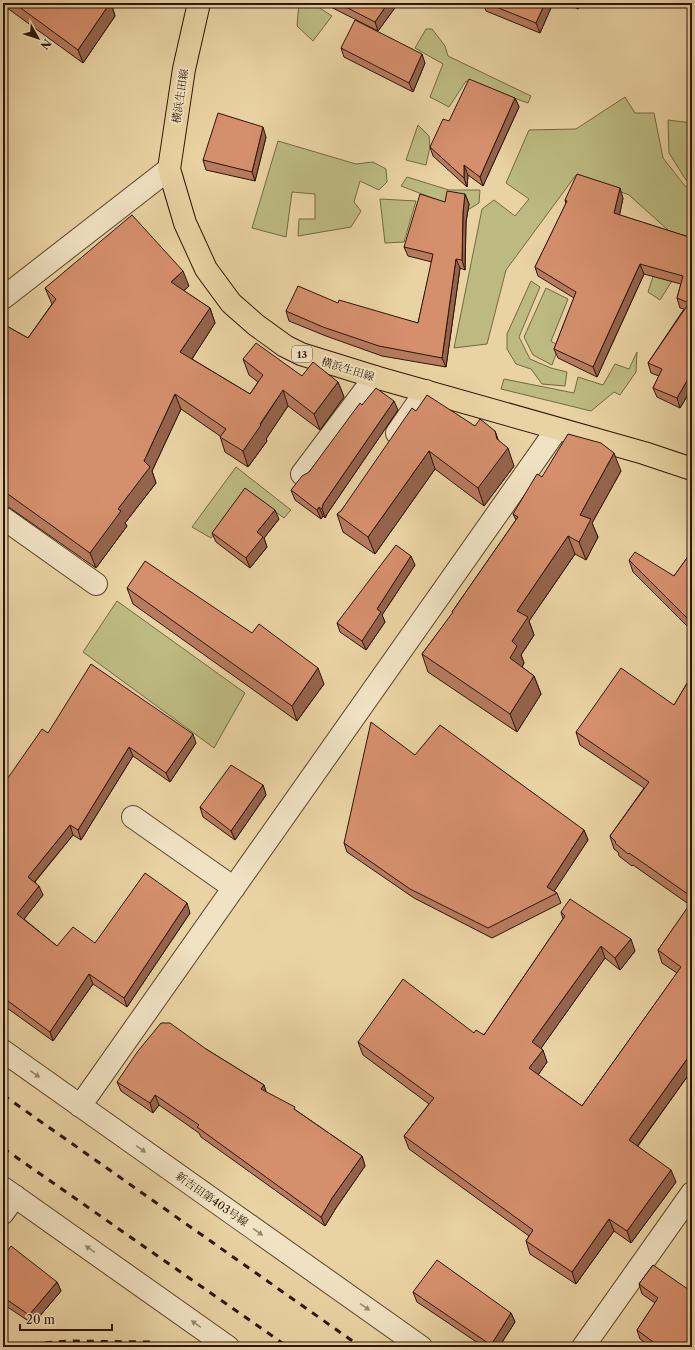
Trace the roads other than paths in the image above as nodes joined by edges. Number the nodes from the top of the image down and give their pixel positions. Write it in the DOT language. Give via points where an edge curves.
graph roads {
  1 [pos="199,3"];
  2 [pos="168,170"];
  3 [pos="3,298"];
  4 [pos="375,377"];
  5 [pos="426,392"];
  6 [pos="557,429"];
  7 [pos="386,450"];
  8 [pos="692,469"];
  9 [pos="302,474"];
  10 [pos="3,518"];
  11 [pos="96,584"];
  12 [pos="133,817"];
  13 [pos="234,888"];
  14 [pos="3,1051"];
  15 [pos="80,1106"];
  16 [pos="692,1193"];
  17 [pos="7,1199"];
  18 [pos="228,1347"];
  19 [pos="421,1347"];
  20 [pos="583,1347"];
  1 -- 2 [label="main road, 横浜生田線 / 13" via="184,69"];
  2 -- 3 [label="street"];
  2 -- 4 [label="main road, 横浜生田線 / 13" via="185,223 206,269 231,303 285,346 302,354"];
  4 -- 5 [label="main road, 横浜生田線 / 13"];
  4 -- 9 [label="street"];
  5 -- 6 [label="main road, 横浜生田線 / 13"];
  5 -- 7 [label="street"];
  6 -- 8 [label="main road, 横浜生田線 / 13" via="644,452"];
  6 -- 13 [label="street"];
  10 -- 11 [label="street"];
  12 -- 13 [label="street"];
  13 -- 15 [label="street"];
  14 -- 15 [label="street, 新吉田第403号線, one-way"];
  15 -- 19 [label="street, 新吉田第403号線, one-way"];
  16 -- 20 [label="street"];
  18 -- 17 [label="street, one-way"];
}
